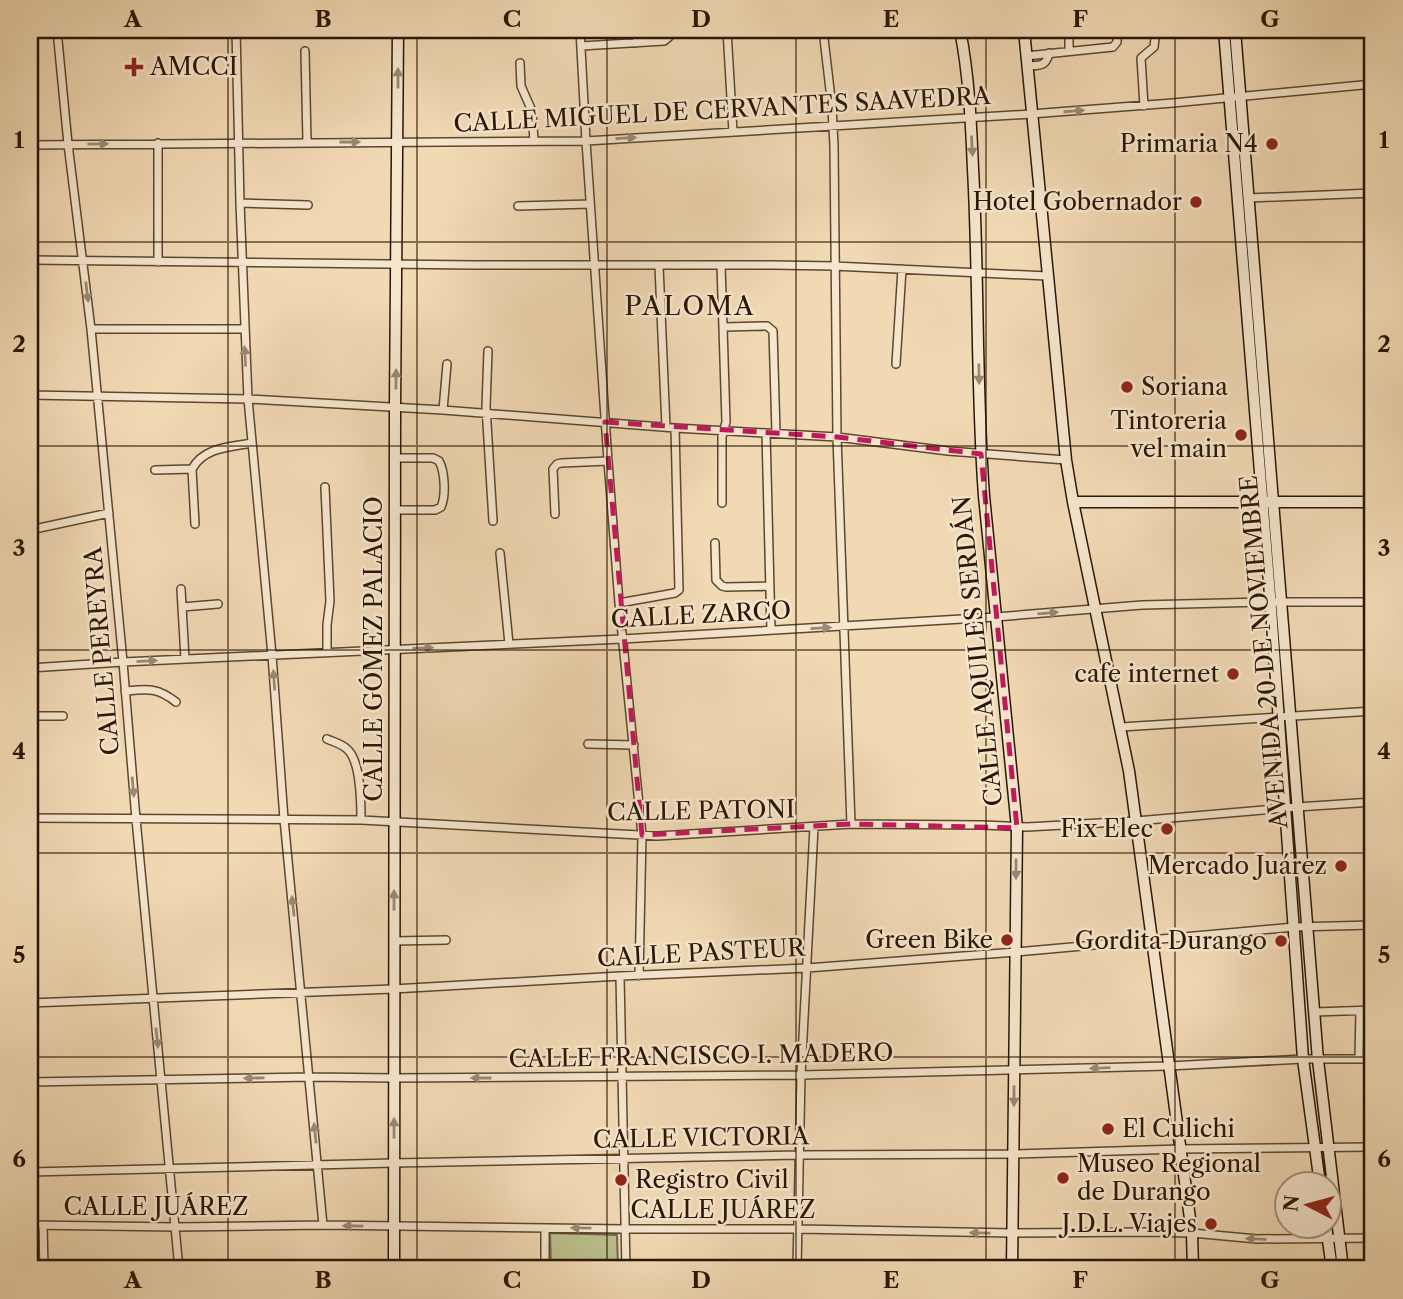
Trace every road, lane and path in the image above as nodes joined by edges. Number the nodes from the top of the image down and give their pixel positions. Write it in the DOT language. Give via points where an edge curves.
graph roads {
  1 [pos="57,30"];
  2 [pos="236,30"];
  3 [pos="398,30"];
  4 [pos="580,30"];
  5 [pos="636,30"];
  6 [pos="670,30"];
  7 [pos="727,30"];
  8 [pos="823,30"];
  9 [pos="960,30"];
  10 [pos="1024,30"];
  11 [pos="1092,30"];
  12 [pos="1114,30"];
  13 [pos="1156,30"];
  14 [pos="1224,30"];
  15 [pos="1235,30"];
  16 [pos="636,43"];
  17 [pos="581,46"];
  18 [pos="305,51"];
  19 [pos="1069,51"];
  20 [pos="1027,61"];
  21 [pos="520,63"];
  22 [pos="1373,84"];
  23 [pos="1241,96"];
  24 [pos="1229,98"];
  25 [pos="1144,106"];
  26 [pos="1031,114"];
  27 [pos="971,118"];
  28 [pos="833,127"];
  29 [pos="733,132"];
  30 [pos="534,141"];
  31 [pos="586,141"];
  32 [pos="307,142"];
  33 [pos="398,142"];
  34 [pos="158,143"];
  35 [pos="239,143"];
  36 [pos="30,145"];
  37 [pos="68,145"];
  38 [pos="1373,193"];
  39 [pos="1249,198"];
  40 [pos="240,203"];
  41 [pos="590,204"];
  42 [pos="309,205"];
  43 [pos="518,206"];
  44 [pos="30,260"];
  45 [pos="83,261"];
  46 [pos="159,262"];
  47 [pos="242,263"];
  48 [pos="397,263"];
  49 [pos="721,265"];
  50 [pos="594,266"];
  51 [pos="659,266"];
  52 [pos="834,266"];
  53 [pos="902,269"];
  54 [pos="978,273"];
  55 [pos="1047,276"];
  56 [pos="724,327"];
  57 [pos="91,329"];
  58 [pos="244,330"];
  59 [pos="488,351"];
  60 [pos="447,364"];
  61 [pos="896,364"];
  62 [pos="30,395"];
  63 [pos="98,396"];
  64 [pos="248,400"];
  65 [pos="395,407"];
  66 [pos="443,410"];
  67 [pos="486,414"];
  68 [pos="605,422"];
  69 [pos="666,427"];
  70 [pos="676,428"];
  71 [pos="724,430"];
  72 [pos="766,433"];
  73 [pos="776,433"];
  74 [pos="837,437"];
  75 [pos="252,443"];
  76 [pos="981,454"];
  77 [pos="396,458"];
  78 [pos="1066,460"];
  79 [pos="608,461"];
  80 [pos="192,469"];
  81 [pos="155,470"];
  82 [pos="325,487"];
  83 [pos="1073,502"];
  84 [pos="1268,502"];
  85 [pos="1373,502"];
  86 [pos="722,503"];
  87 [pos="396,510"];
  88 [pos="109,513"];
  89 [pos="555,514"];
  90 [pos="493,521"];
  91 [pos="195,524"];
  92 [pos="30,530"];
  93 [pos="715,543"];
  94 [pos="500,553"];
  95 [pos="770,586"];
  96 [pos="181,589"];
  97 [pos="1275,601"];
  98 [pos="1373,602"];
  99 [pos="622,603"];
  100 [pos="218,604"];
  101 [pos="182,607"];
  102 [pos="1096,609"];
  103 [pos="996,617"];
  104 [pos="844,626"];
  105 [pos="771,630"];
  106 [pos="622,639"];
  107 [pos="509,644"];
  108 [pos="395,649"];
  109 [pos="327,652"];
  110 [pos="272,655"];
  111 [pos="185,659"];
  112 [pos="123,662"];
  113 [pos="30,668"];
  114 [pos="125,691"];
  115 [pos="176,702"];
  116 [pos="1373,711"];
  117 [pos="30,716"];
  118 [pos="63,716"];
  119 [pos="1290,716"];
  120 [pos="1278,717"];
  121 [pos="1121,727"];
  122 [pos="327,739"];
  123 [pos="588,744"];
  124 [pos="634,746"];
  125 [pos="1373,802"];
  126 [pos="1297,807"];
  127 [pos="1285,808"];
  128 [pos="30,818"];
  129 [pos="136,819"];
  130 [pos="284,819"];
  131 [pos="361,820"];
  132 [pos="1136,821"];
  133 [pos="394,822"];
  134 [pos="851,824"];
  135 [pos="814,827"];
  136 [pos="1017,828"];
  137 [pos="642,835"];
  138 [pos="1373,925"];
  139 [pos="1308,926"];
  140 [pos="1294,927"];
  141 [pos="446,940"];
  142 [pos="1153,940"];
  143 [pos="394,941"];
  144 [pos="1016,953"];
  145 [pos="807,968"];
  146 [pos="620,976"];
  147 [pos="639,976"];
  148 [pos="393,989"];
  149 [pos="301,993"];
  150 [pos="153,1000"];
  151 [pos="30,1003"];
  152 [pos="1373,1010"];
  153 [pos="1360,1011"];
  154 [pos="1315,1012"];
  155 [pos="1303,1059"];
  156 [pos="1359,1059"];
  157 [pos="1373,1059"];
  158 [pos="1318,1060"];
  159 [pos="1169,1066"];
  160 [pos="1013,1071"];
  161 [pos="802,1075"];
  162 [pos="310,1077"];
  163 [pos="622,1077"];
  164 [pos="394,1078"];
  165 [pos="161,1079"];
  166 [pos="30,1082"];
  167 [pos="1315,1147"];
  168 [pos="1373,1147"];
  169 [pos="1327,1148"];
  170 [pos="1180,1149"];
  171 [pos="1014,1154"];
  172 [pos="799,1155"];
  173 [pos="624,1159"];
  174 [pos="394,1163"];
  175 [pos="318,1165"];
  176 [pos="170,1169"];
  177 [pos="1318,1170"];
  178 [pos="1330,1170"];
  179 [pos="30,1172"];
  180 [pos="323,1225"];
  181 [pos="30,1226"];
  182 [pos="43,1226"];
  183 [pos="176,1227"];
  184 [pos="394,1227"];
  185 [pos="545,1227"];
  186 [pos="625,1229"];
  187 [pos="799,1229"];
  188 [pos="1012,1233"];
  189 [pos="1192,1233"];
  190 [pos="1373,1238"];
  191 [pos="1274,1239"];
  192 [pos="1344,1239"];
  193 [pos="1328,1240"];
  194 [pos="1339,1240"];
  195 [pos="44,1269"];
  196 [pos="179,1269"];
  197 [pos="394,1269"];
  198 [pos="545,1269"];
  199 [pos="626,1269"];
  200 [pos="797,1269"];
  201 [pos="1012,1269"];
  202 [pos="1193,1269"];
  203 [pos="1332,1269"];
  204 [pos="1343,1269"];
  1 -- 37 [label="street, CALLE PEREYRA"];
  2 -- 35 [label="street"];
  33 -- 3 [label="street, CALLE GÓMEZ PALACIO, one-way"];
  4 -- 17 [label="street"];
  5 -- 16 [label="street"];
  6 -- 16 [label="street" via="664,41"];
  7 -- 29 [label="street"];
  8 -- 28 [label="street"];
  9 -- 27 [label="street, CALLE AQUILES SERDÁN"];
  10 -- 20 [label="street"];
  11 -- 19 [label="street" via="1072,32"];
  12 -- 19 [label="street" via="1115,46"];
  13 -- 25 [label="street" via="1154,47 1141,58"];
  14 -- 24 [label="street, AVENIDA 20 DE NOVIEMBRE"];
  15 -- 23 [label="street, AVENIDA 20 DE NOVIEMBRE"];
  16 -- 17 [label="street"];
  17 -- 31 [label="street"];
  18 -- 32 [label="street"];
  19 -- 20 [label="street" via="1049,53 1044,64"];
  20 -- 26 [label="street"];
  21 -- 30 [label="street"];
  22 -- 23 [label="street, CALLE MIGUEL DE CERVANTES SAAVEDRA"];
  23 -- 24 [label="street, CALLE MIGUEL DE CERVANTES SAAVEDRA"];
  23 -- 39 [label="street, AVENIDA 20 DE NOVIEMBRE"];
  24 -- 25 [label="street, CALLE MIGUEL DE CERVANTES SAAVEDRA"];
  24 -- 84 [label="street, AVENIDA 20 DE NOVIEMBRE"];
  26 -- 25 [label="street, CALLE MIGUEL DE CERVANTES SAAVEDRA, one-way"];
  26 -- 27 [label="street, CALLE MIGUEL DE CERVANTES SAAVEDRA"];
  26 -- 55 [label="street"];
  27 -- 28 [label="street, CALLE MIGUEL DE CERVANTES SAAVEDRA"];
  27 -- 54 [label="street, CALLE AQUILES SERDÁN, one-way"];
  28 -- 29 [label="street, CALLE MIGUEL DE CERVANTES SAAVEDRA"];
  28 -- 52 [label="street"];
  31 -- 29 [label="street, CALLE MIGUEL DE CERVANTES SAAVEDRA, one-way"];
  30 -- 31 [label="street, CALLE MIGUEL DE CERVANTES SAAVEDRA"];
  30 -- 33 [label="street, CALLE MIGUEL DE CERVANTES SAAVEDRA"];
  31 -- 41 [label="street"];
  32 -- 33 [label="street, CALLE MIGUEL DE CERVANTES SAAVEDRA, one-way"];
  32 -- 35 [label="street, CALLE MIGUEL DE CERVANTES SAAVEDRA"];
  33 -- 48 [label="street, CALLE GÓMEZ PALACIO"];
  34 -- 35 [label="street, CALLE MIGUEL DE CERVANTES SAAVEDRA"];
  37 -- 34 [label="street, CALLE MIGUEL DE CERVANTES SAAVEDRA, one-way"];
  34 -- 46 [label="street"];
  35 -- 40 [label="street"];
  36 -- 37 [label="street, CALLE MIGUEL DE CERVANTES SAAVEDRA"];
  37 -- 45 [label="street, CALLE PEREYRA"];
  38 -- 39 [label="street"];
  39 -- 84 [label="street, AVENIDA 20 DE NOVIEMBRE"];
  40 -- 42 [label="street"];
  40 -- 47 [label="street"];
  41 -- 43 [label="street"];
  41 -- 50 [label="street"];
  44 -- 45 [label="street"];
  45 -- 46 [label="street"];
  45 -- 57 [label="street, CALLE PEREYRA, one-way"];
  46 -- 47 [label="street"];
  47 -- 48 [label="street"];
  47 -- 58 [label="street"];
  48 -- 50 [label="street"];
  65 -- 48 [label="street, CALLE GÓMEZ PALACIO, one-way"];
  49 -- 51 [label="street"];
  49 -- 52 [label="street"];
  49 -- 56 [label="street"];
  50 -- 51 [label="street"];
  50 -- 68 [label="street"];
  51 -- 69 [label="street"];
  52 -- 53 [label="street"];
  52 -- 74 [label="street"];
  53 -- 54 [label="street"];
  53 -- 61 [label="street"];
  54 -- 55 [label="street"];
  54 -- 76 [label="street, CALLE AQUILES SERDÁN, one-way"];
  55 -- 78 [label="street"];
  56 -- 71 [label="street"];
  56 -- 73 [label="street" via="771,328"];
  57 -- 58 [label="street"];
  57 -- 63 [label="street, CALLE PEREYRA"];
  64 -- 58 [label="street, one-way"];
  59 -- 67 [label="street"];
  60 -- 66 [label="street"];
  62 -- 63 [label="street"];
  63 -- 64 [label="street"];
  63 -- 88 [label="street, CALLE PEREYRA"];
  64 -- 65 [label="street"];
  64 -- 75 [label="street"];
  65 -- 66 [label="street"];
  65 -- 77 [label="street, CALLE GÓMEZ PALACIO"];
  66 -- 67 [label="street"];
  67 -- 68 [label="street"];
  67 -- 90 [label="street"];
  68 -- 69 [label="street"];
  68 -- 79 [label="street"];
  69 -- 70 [label="street"];
  70 -- 71 [label="street"];
  70 -- 99 [label="street" via="678,592"];
  71 -- 72 [label="street"];
  71 -- 86 [label="street"];
  72 -- 73 [label="street"];
  72 -- 95 [label="street"];
  73 -- 74 [label="street"];
  74 -- 76 [label="street"];
  74 -- 104 [label="street"];
  75 -- 80 [label="street" via="216,449"];
  75 -- 110 [label="street"];
  76 -- 78 [label="street"];
  76 -- 103 [label="street, CALLE AQUILES SERDÁN"];
  77 -- 87 [label="street, CALLE GÓMEZ PALACIO"];
  77 -- 87 [label="street" via="439,461 443,501 435,510"];
  78 -- 83 [label="street"];
  79 -- 89 [label="street" via="555,466"];
  79 -- 99 [label="street"];
  80 -- 81 [label="street"];
  80 -- 91 [label="street"];
  82 -- 109 [label="street" via="330,601"];
  83 -- 84 [label="street"];
  83 -- 102 [label="street"];
  84 -- 85 [label="street"];
  84 -- 97 [label="street, AVENIDA 20 DE NOVIEMBRE"];
  87 -- 108 [label="street, CALLE GÓMEZ PALACIO"];
  88 -- 92 [label="street"];
  88 -- 112 [label="street, CALLE PEREYRA"];
  93 -- 95 [label="street" via="718,584"];
  94 -- 107 [label="street"];
  95 -- 105 [label="street"];
  96 -- 101 [label="street"];
  97 -- 98 [label="street, CALLE ZARCO"];
  97 -- 102 [label="street, CALLE ZARCO"];
  97 -- 119 [label="street, AVENIDA 20 DE NOVIEMBRE"];
  97 -- 120 [label="street, AVENIDA 20 DE NOVIEMBRE"];
  99 -- 106 [label="street"];
  100 -- 101 [label="street"];
  101 -- 111 [label="street"];
  103 -- 102 [label="street, CALLE ZARCO, one-way"];
  102 -- 121 [label="street"];
  103 -- 104 [label="street, CALLE ZARCO"];
  103 -- 136 [label="street, CALLE AQUILES SERDÁN"];
  105 -- 104 [label="street, CALLE ZARCO, one-way"];
  104 -- 134 [label="street"];
  105 -- 106 [label="street, CALLE ZARCO"];
  106 -- 107 [label="street, CALLE ZARCO"];
  106 -- 124 [label="street"];
  108 -- 107 [label="street, CALLE ZARCO, one-way"];
  108 -- 109 [label="street, CALLE ZARCO"];
  108 -- 133 [label="street, CALLE GÓMEZ PALACIO"];
  109 -- 110 [label="street, CALLE ZARCO"];
  110 -- 111 [label="street, CALLE ZARCO"];
  130 -- 110 [label="street, one-way"];
  112 -- 111 [label="street, CALLE ZARCO, one-way"];
  112 -- 113 [label="street, CALLE ZARCO"];
  112 -- 114 [label="street, CALLE PEREYRA"];
  114 -- 115 [label="street" via="155,690"];
  114 -- 129 [label="street, CALLE PEREYRA, one-way"];
  116 -- 119 [label="street"];
  117 -- 118 [label="street"];
  119 -- 120 [label="street"];
  119 -- 126 [label="street, AVENIDA 20 DE NOVIEMBRE"];
  120 -- 121 [label="street"];
  120 -- 127 [label="street, AVENIDA 20 DE NOVIEMBRE"];
  121 -- 132 [label="street"];
  122 -- 131 [label="street" via="351,752"];
  123 -- 124 [label="street"];
  124 -- 137 [label="street"];
  125 -- 126 [label="street, CALLE PATONI"];
  126 -- 127 [label="street, CALLE PATONI"];
  126 -- 139 [label="street, AVENIDA 20 DE NOVIEMBRE"];
  127 -- 132 [label="street, CALLE PATONI"];
  127 -- 140 [label="street, AVENIDA 20 DE NOVIEMBRE"];
  128 -- 129 [label="street, CALLE PATONI"];
  129 -- 130 [label="street, CALLE PATONI"];
  129 -- 150 [label="street, CALLE PEREYRA"];
  130 -- 131 [label="street, CALLE PATONI"];
  149 -- 130 [label="street, one-way"];
  131 -- 133 [label="street, CALLE PATONI"];
  132 -- 136 [label="street, CALLE PATONI"];
  132 -- 142 [label="street"];
  133 -- 137 [label="street, CALLE PATONI"];
  143 -- 133 [label="street, CALLE GÓMEZ PALACIO, one-way"];
  134 -- 135 [label="street, CALLE PATONI"];
  134 -- 136 [label="street, CALLE PATONI"];
  135 -- 137 [label="street, CALLE PATONI"];
  135 -- 145 [label="street"];
  136 -- 144 [label="street, CALLE AQUILES SERDÁN, one-way"];
  137 -- 147 [label="street"];
  138 -- 139 [label="street, CALLE PASTEUR"];
  139 -- 140 [label="street, CALLE PASTEUR"];
  139 -- 154 [label="street, AVENIDA 20 DE NOVIEMBRE"];
  140 -- 142 [label="street, CALLE PASTEUR"];
  140 -- 155 [label="street, AVENIDA 20 DE NOVIEMBRE"];
  141 -- 143 [label="street"];
  142 -- 144 [label="street, CALLE PASTEUR"];
  142 -- 159 [label="street"];
  143 -- 148 [label="street, CALLE GÓMEZ PALACIO"];
  144 -- 145 [label="street, CALLE PASTEUR"];
  144 -- 160 [label="street, CALLE AQUILES SERDÁN"];
  145 -- 147 [label="street, CALLE PASTEUR"];
  145 -- 161 [label="street"];
  146 -- 147 [label="street, CALLE PASTEUR"];
  146 -- 148 [label="street, CALLE PASTEUR"];
  146 -- 163 [label="street"];
  148 -- 149 [label="street, CALLE PASTEUR"];
  148 -- 164 [label="street, CALLE GÓMEZ PALACIO"];
  149 -- 150 [label="street, CALLE PASTEUR"];
  149 -- 162 [label="street"];
  150 -- 151 [label="street, CALLE PASTEUR"];
  150 -- 165 [label="street, CALLE PEREYRA, one-way"];
  152 -- 153 [label="street"];
  153 -- 154 [label="street"];
  153 -- 156 [label="street"];
  154 -- 158 [label="street, AVENIDA 20 DE NOVIEMBRE"];
  155 -- 158 [label="street, CALLE FRANCISCO I. MADERO"];
  155 -- 159 [label="street, CALLE FRANCISCO I. MADERO"];
  155 -- 167 [label="street, AVENIDA 20 DE NOVIEMBRE"];
  156 -- 157 [label="street, CALLE FRANCISCO I. MADERO"];
  156 -- 158 [label="street, CALLE FRANCISCO I. MADERO"];
  158 -- 169 [label="street, AVENIDA 20 DE NOVIEMBRE"];
  159 -- 160 [label="street, CALLE FRANCISCO I. MADERO, one-way"];
  159 -- 170 [label="street"];
  160 -- 161 [label="street, CALLE FRANCISCO I. MADERO"];
  160 -- 171 [label="street, CALLE AQUILES SERDÁN, one-way"];
  161 -- 163 [label="street, CALLE FRANCISCO I. MADERO"];
  161 -- 172 [label="street"];
  162 -- 164 [label="street, CALLE FRANCISCO I. MADERO"];
  162 -- 165 [label="street, CALLE FRANCISCO I. MADERO, one-way"];
  175 -- 162 [label="street, one-way"];
  163 -- 164 [label="street, CALLE FRANCISCO I. MADERO, one-way"];
  163 -- 173 [label="street"];
  174 -- 164 [label="street, CALLE GÓMEZ PALACIO, one-way"];
  165 -- 166 [label="street, CALLE FRANCISCO I. MADERO"];
  165 -- 176 [label="street, CALLE PEREYRA"];
  167 -- 169 [label="street, CALLE VICTORIA"];
  167 -- 170 [label="street, CALLE VICTORIA"];
  167 -- 177 [label="street, AVENIDA 20 DE NOVIEMBRE"];
  168 -- 169 [label="street, CALLE VICTORIA"];
  169 -- 178 [label="street, AVENIDA 20 DE NOVIEMBRE"];
  170 -- 171 [label="street, CALLE VICTORIA"];
  170 -- 189 [label="street"];
  171 -- 172 [label="street, CALLE VICTORIA"];
  171 -- 188 [label="street, CALLE AQUILES SERDÁN"];
  172 -- 173 [label="street, CALLE VICTORIA"];
  172 -- 187 [label="street"];
  173 -- 174 [label="street, CALLE VICTORIA"];
  173 -- 186 [label="street"];
  174 -- 175 [label="street, CALLE VICTORIA"];
  174 -- 184 [label="street, CALLE GÓMEZ PALACIO"];
  175 -- 176 [label="street, CALLE VICTORIA"];
  175 -- 180 [label="street"];
  176 -- 179 [label="street, CALLE VICTORIA"];
  176 -- 183 [label="street, CALLE PEREYRA"];
  180 -- 183 [label="street, CALLE JUÁREZ"];
  184 -- 180 [label="street, CALLE JUÁREZ, one-way"];
  181 -- 182 [label="street, CALLE JUÁREZ"];
  182 -- 183 [label="street, CALLE JUÁREZ"];
  182 -- 195 [label="street"];
  183 -- 196 [label="street, CALLE PEREYRA"];
  184 -- 185 [label="street, CALLE JUÁREZ"];
  184 -- 197 [label="street, CALLE GÓMEZ PALACIO"];
  186 -- 185 [label="street, CALLE JUÁREZ, one-way"];
  185 -- 198 [label="street"];
  186 -- 187 [label="street, CALLE JUÁREZ"];
  186 -- 199 [label="street"];
  188 -- 187 [label="street, CALLE JUÁREZ, one-way"];
  187 -- 200 [label="street"];
  188 -- 189 [label="street, CALLE JUÁREZ"];
  188 -- 201 [label="street, CALLE AQUILES SERDÁN"];
  191 -- 189 [label="street, CALLE JUÁREZ, one-way"];
  189 -- 202 [label="street"];
  190 -- 192 [label="street, CALLE JUÁREZ"];
  193 -- 203 [label="street"];
  194 -- 204 [label="street, AVENIDA 20 DE NOVIEMBRE"];
}
